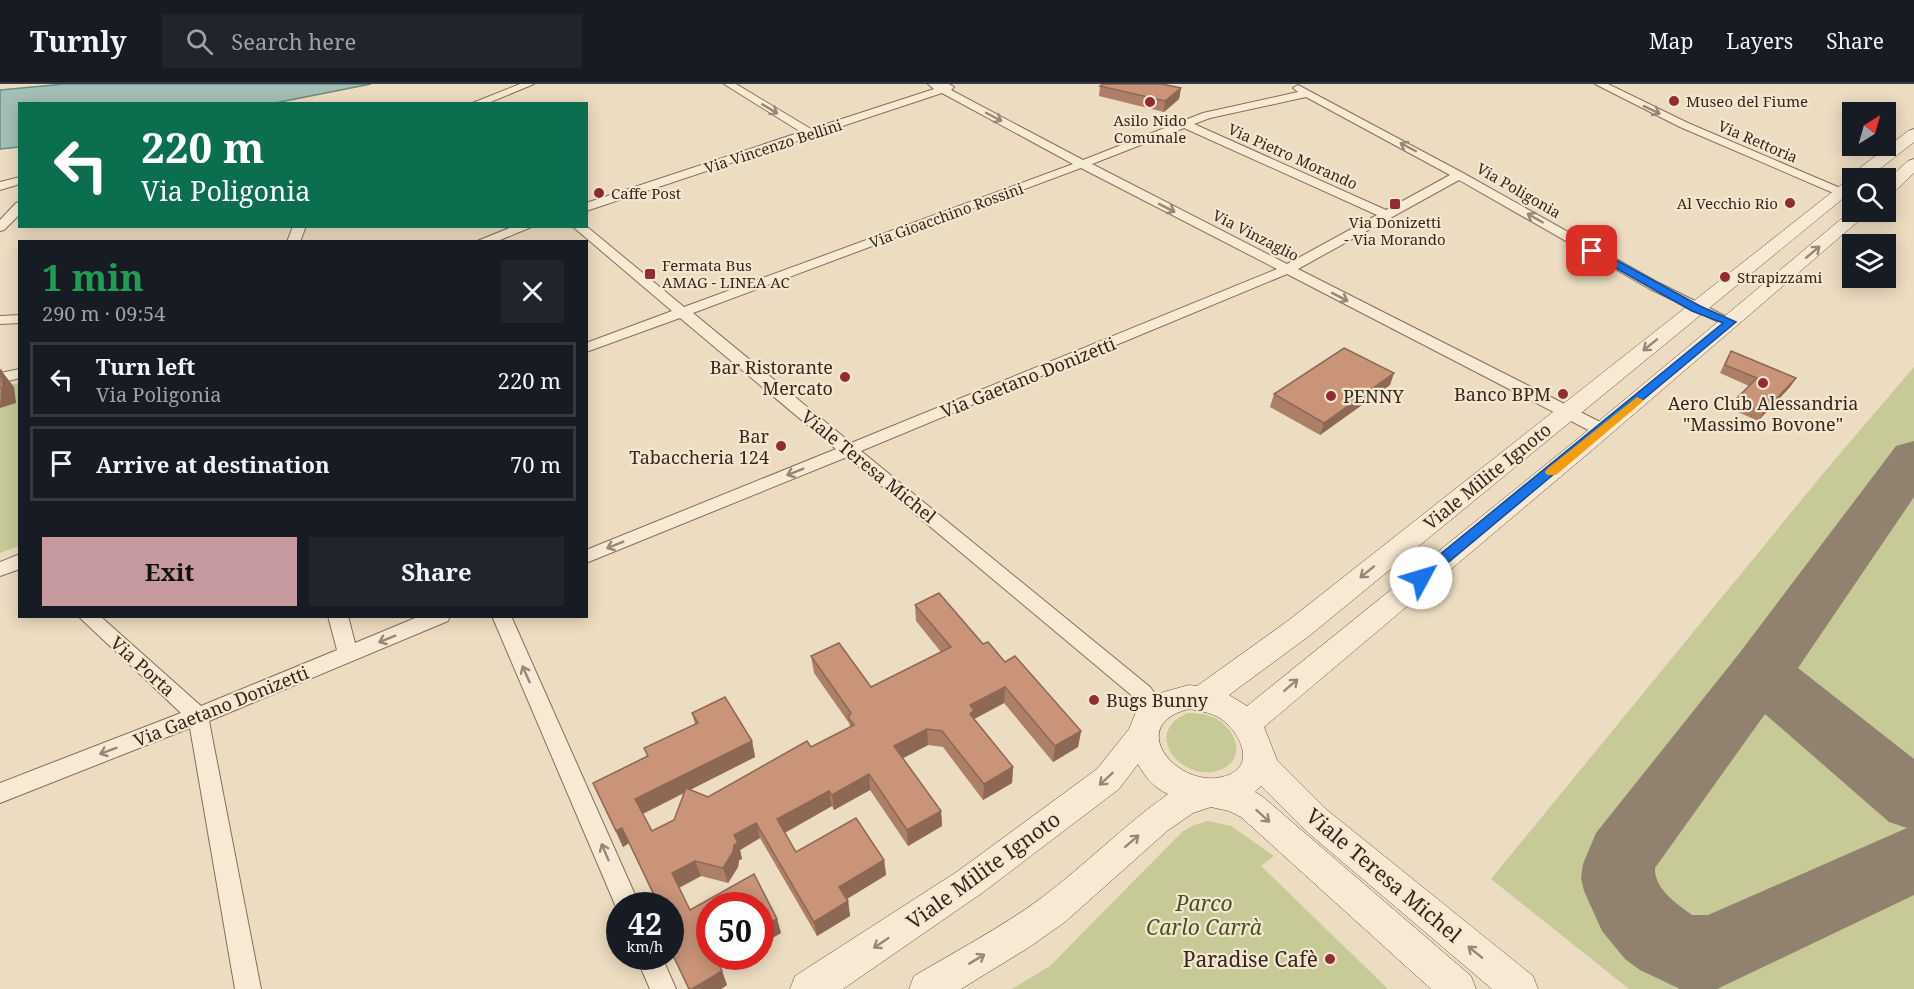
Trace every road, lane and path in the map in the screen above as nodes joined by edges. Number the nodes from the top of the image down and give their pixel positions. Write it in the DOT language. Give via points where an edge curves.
graph roads {
  1 [pos="529,84"];
  2 [pos="729,84"];
  3 [pos="958,84"];
  4 [pos="1292,84"];
  5 [pos="1600,84"];
  6 [pos="938,87"];
  7 [pos="1308,93"];
  8 [pos="480,102"];
  9 [pos="1185,124"];
  10 [pos="811,134"];
  11 [pos="1914,134"];
  12 [pos="1082,164"];
  13 [pos="1914,164"];
  14 [pos="1871,168"];
  15 [pos="1460,175"];
  16 [pos="18,181"];
  17 [pos="1896,181"];
  18 [pos="0,186"];
  19 [pos="1842,189"];
  20 [pos="1842,196"];
  21 [pos="588,206"];
  22 [pos="18,208"];
  23 [pos="1388,215"];
  24 [pos="1849,222"];
  25 [pos="0,227"];
  26 [pos="522,228"];
  27 [pos="580,228"];
  28 [pos="487,240"];
  29 [pos="1288,270"];
  30 [pos="1696,308"];
  31 [pos="681,312"];
  32 [pos="18,319"];
  33 [pos="0,320"];
  34 [pos="1730,322"];
  35 [pos="588,347"];
  36 [pos="18,374"];
  37 [pos="0,378"];
  38 [pos="1567,412"];
  39 [pos="1602,430"];
  40 [pos="849,450"];
  41 [pos="588,556"];
  42 [pos="18,562"];
  43 [pos="0,568"];
  44 [pos="89,618"];
  45 [pos="339,618"];
  46 [pos="436,618"];
  47 [pos="502,618"];
  48 [pos="348,655"];
  49 [pos="1203,698"];
  50 [pos="198,717"];
  51 [pos="1150,721"];
  52 [pos="1253,738"];
  53 [pos="1211,793"];
  54 [pos="0,794"];
  55 [pos="622,892"];
  56 [pos="655,970"];
  57 [pos="248,989"];
  58 [pos="663,989"];
  59 [pos="808,989"];
  60 [pos="927,989"];
  61 [pos="1458,989"];
  62 [pos="1520,989"];
  1 -- 8 [label="street"];
  2 -- 10 [label="street, one-way"];
  3 -- 6 [label="street, Via Vincenzo Bellini"];
  4 -- 7 [label="street, Via Poligonia"];
  5 -- 19 [label="street, Via Rettoria, one-way" via="1684,125"];
  6 -- 10 [label="street, Via Vincenzo Bellini"];
  6 -- 12 [label="street, Via Vinzaglio, one-way"];
  7 -- 9 [label="street, Via Gioacchino Rossini" via="1234,108"];
  15 -- 7 [label="street, Via Poligonia, one-way"];
  9 -- 12 [label="street, Via Gioacchino Rossini"];
  9 -- 23 [label="street, Via Pietro Morando"];
  10 -- 21 [label="street, Via Vincenzo Bellini"];
  11 -- 14 [label="main road"];
  12 -- 29 [label="street, Via Vinzaglio, one-way"];
  12 -- 31 [label="street, Via Gioacchino Rossini"];
  13 -- 17 [label="main road"];
  15 -- 23 [label="street, Via Gaetano Donizetti"];
  30 -- 15 [label="street, Via Poligonia, one-way"];
  16 -- 18 [label="street"];
  20 -- 30 [label="main road, Viale Milite Ignoto"];
  22 -- 25 [label="street"];
  23 -- 29 [label="street, Via Gaetano Donizetti"];
  34 -- 24 [label="main road, Viale Milite Ignoto, one-way"];
  26 -- 28 [label="street"];
  27 -- 31 [label="street, Viale Teresa Michel"];
  29 -- 38 [label="street, Via Vinzaglio, one-way"];
  29 -- 40 [label="street, Via Gaetano Donizetti"];
  30 -- 34 [label="street, Via Poligonia"];
  30 -- 38 [label="main road, Viale Milite Ignoto, one-way"];
  31 -- 35 [label="street, Via Gioacchino Rossini"];
  31 -- 40 [label="street, Viale Teresa Michel"];
  32 -- 33 [label="street"];
  34 -- 39 [label="main road, Viale Milite Ignoto"];
  36 -- 37 [label="street"];
  38 -- 39 [label="street, Via Vinzaglio"];
  38 -- 49 [label="main road, Viale Milite Ignoto, one-way" via="1299,628"];
  52 -- 39 [label="main road, Viale Milite Ignoto, one-way" via="1296,681"];
  40 -- 41 [label="street, Via Gaetano Donizetti, one-way"];
  40 -- 51 [label="street, Viale Teresa Michel" via="1143,693"];
  42 -- 43 [label="street"];
  44 -- 50 [label="street, Via Porta"];
  45 -- 48 [label="street"];
  46 -- 48 [label="street, Via Gaetano Donizetti, one-way"];
  55 -- 47 [label="street, one-way"];
  48 -- 50 [label="street, Via Gaetano Donizetti"];
  49 -- 51 [label="main road" via="1177,698"];
  49 -- 52 [label="main road" via="1230,708"];
  50 -- 54 [label="street, Via Gaetano Donizetti, one-way"];
  50 -- 57 [label="street"];
  51 -- 53 [label="main road" via="1146,754 1159,773 1180,787"];
  51 -- 59 [label="main road, Viale Milite Ignoto, one-way" via="1108,779 970,882"];
  52 -- 53 [label="main road" via="1255,768 1245,781 1230,790"];
  62 -- 52 [label="main road, Viale Teresa Michel, one-way" via="1316,820 1266,770"];
  60 -- 53 [label="main road, one-way" via="1053,910 1167,813 1191,798"];
  53 -- 61 [label="main road, Viale Teresa Michel, one-way" via="1235,798 1252,807"];
  56 -- 58 [label="street"];
}
